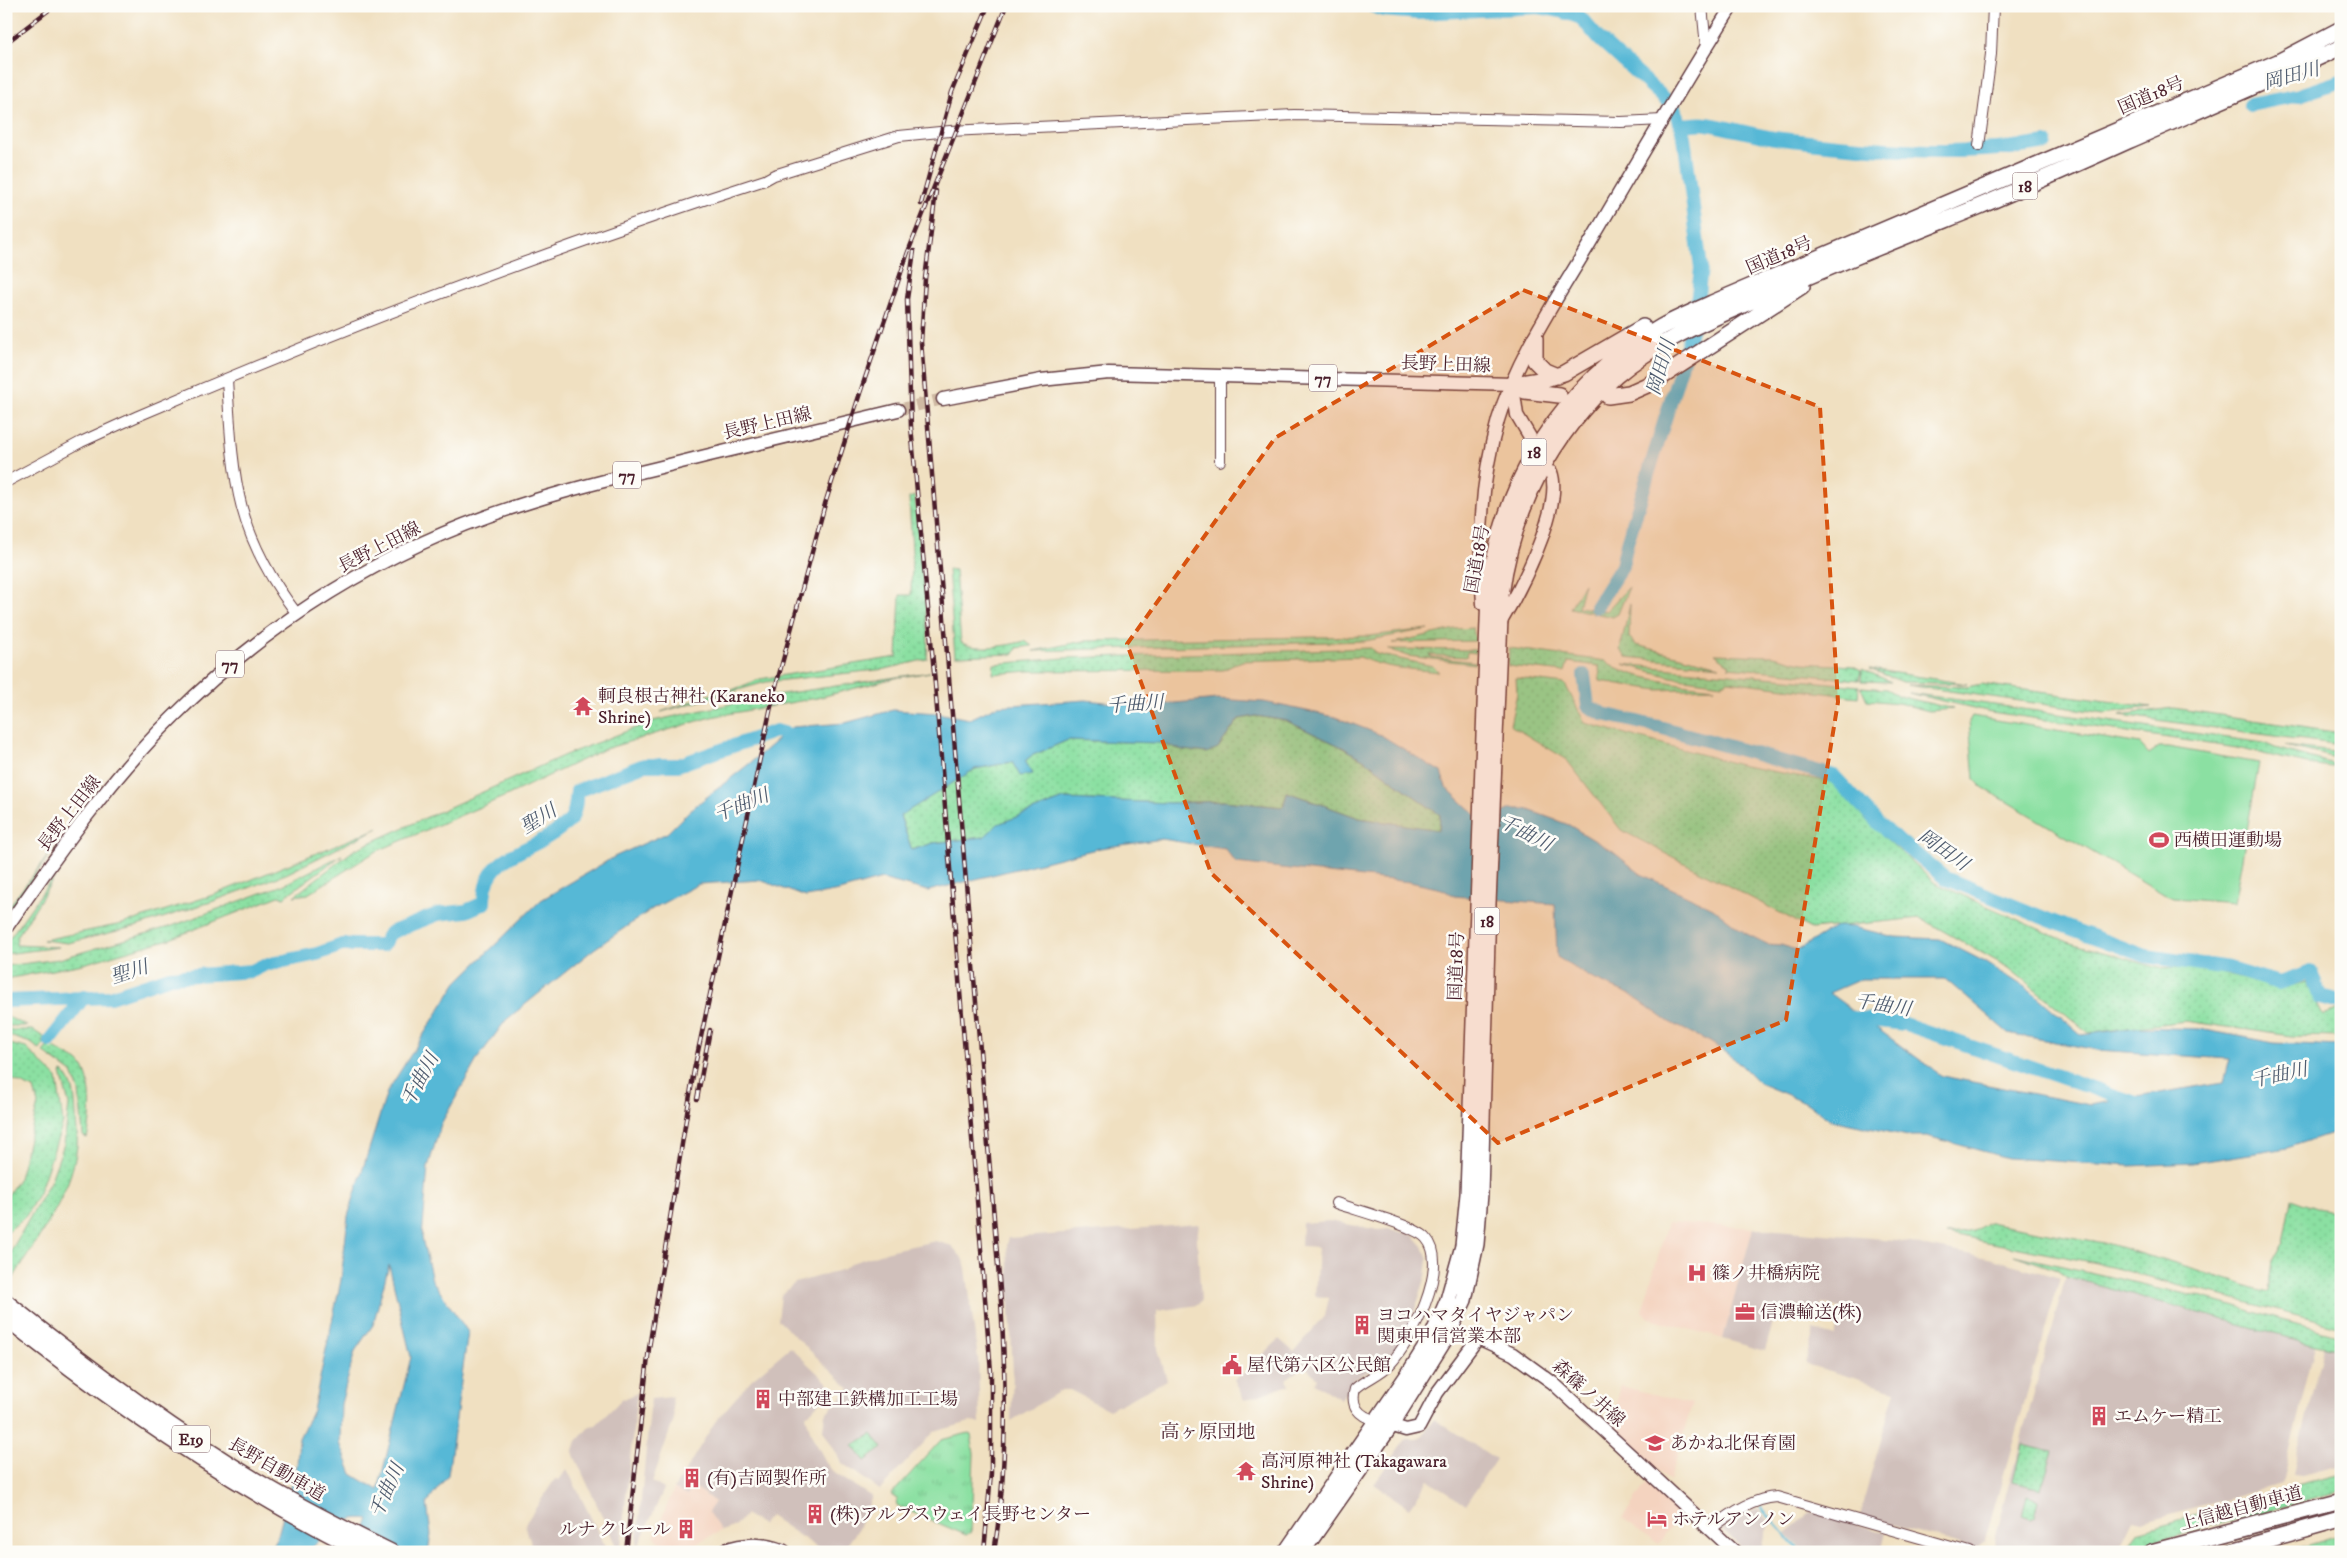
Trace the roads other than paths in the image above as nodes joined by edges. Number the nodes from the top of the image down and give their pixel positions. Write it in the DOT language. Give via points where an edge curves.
graph roads {
  1 [pos="1702,6"];
  2 [pos="1732,6"];
  3 [pos="1993,6"];
  4 [pos="2341,29"];
  5 [pos="1706,47"];
  6 [pos="2341,47"];
  7 [pos="1663,120"];
  8 [pos="1979,146"];
  9 [pos="1834,264"];
  10 [pos="1674,315"];
  11 [pos="1535,338"];
  12 [pos="1220,375"];
  13 [pos="1557,376"];
  14 [pos="227,379"];
  15 [pos="1513,384"];
  16 [pos="1560,395"];
  17 [pos="1608,396"];
  18 [pos="943,399"];
  19 [pos="898,410"];
  20 [pos="1530,436"];
  21 [pos="1220,461"];
  22 [pos="1551,472"];
  23 [pos="6,482"];
  24 [pos="297,614"];
  25 [pos="1498,626"];
  26 [pos="1490,645"];
  27 [pos="6,928"];
  28 [pos="1474,1194"];
  29 [pos="1336,1203"];
  30 [pos="6,1302"];
  31 [pos="6,1318"];
  32 [pos="1375,1420"];
  33 [pos="1391,1425"];
  34 [pos="2341,1503"];
  35 [pos="2341,1520"];
  36 [pos="1711,1529"];
  37 [pos="1303,1542"];
  38 [pos="364,1552"];
  39 [pos="391,1552"];
  40 [pos="724,1552"];
  41 [pos="783,1552"];
  42 [pos="1279,1552"];
  43 [pos="1286,1552"];
  44 [pos="1735,1552"];
  45 [pos="1969,1552"];
  46 [pos="2151,1552"];
  47 [pos="2173,1552"];
  48 [pos="2227,1552"];
  49 [pos="2244,1552"];
  1 -- 5 [label="street"];
  2 -- 5 [label="main road, 長野上田線"];
  3 -- 8 [label="street" via="1991,54"];
  4 -- 10 [label="highway, 国道18号 / 18" via="2278,62 1820,258 1755,276"];
  5 -- 7 [label="main road, 長野上田線"];
  6 -- 9 [label="highway, 国道18号 / 18" via="1975,208"];
  7 -- 11 [label="main road, 長野上田線"];
  7 -- 14 [label="street" via="1592,122 1294,115 899,136 774,175 509,267"];
  9 -- 17 [label="highway" via="1661,378 1637,390"];
  9 -- 25 [label="highway, 国道18号 / 18" via="1669,339 1604,387 1575,419 1529,492 1509,548"];
  10 -- 13 [label="highway"];
  10 -- 26 [label="highway, 国道18号 / 18" via="1601,370 1565,408 1538,445 1517,484 1501,529 1491,579"];
  11 -- 13 [label="highway" via="1536,361 1545,371"];
  11 -- 15 [label="main road, 長野上田線"];
  12 -- 15 [label="main road, 長野上田線 / 77"];
  12 -- 18 [label="main road, 長野上田線 / 77" via="1093,374"];
  12 -- 21 [label="street"];
  13 -- 15 [label="highway"];
  14 -- 23 [label="street" via="97,435"];
  14 -- 24 [label="street" via="233,472 244,519 262,561"];
  15 -- 16 [label="highway" via="1525,391"];
  15 -- 20 [label="main road" via="1517,415"];
  15 -- 26 [label="main road" via="1498,422 1484,497 1482,573"];
  19 -- 24 [label="main road, 長野上田線 / 77" via="608,480 506,510 444,533 386,560"];
  22 -- 25 [label="main road" via="1555,490 1551,511 1521,586"];
  24 -- 27 [label="main road, 長野上田線 / 77" via="224,670 155,735 92,810"];
  25 -- 26 [label="highway, 国道18号 / 18"];
  26 -- 28 [label="highway, 国道18号 / 18"];
  28 -- 32 [label="highway, 国道18号 / 18" via="1448,1300 1428,1344"];
  28 -- 33 [label="highway, 国道18号 / 18" via="1476,1244 1464,1300 1448,1334"];
  29 -- 32 [label="street" via="1413,1230 1425,1238 1433,1257 1427,1296 1410,1336 1384,1370 1355,1389 1355,1407 1367,1418"];
  30 -- 39 [label="highway, 長野自動車道 / E19" via="108,1381 206,1449 260,1483"];
  31 -- 38 [label="highway, 長野自動車道 / E19" via="131,1413 219,1472"];
  32 -- 33 [label="main road, 森篠ノ井線"];
  32 -- 37 [label="highway, 国道18号 / 18"];
  33 -- 36 [label="main road, 森篠ノ井線" via="1406,1430 1419,1427 1437,1394 1478,1338 1513,1354 1553,1383"];
  33 -- 37 [label="highway, 国道18号 / 18" via="1351,1483"];
  34 -- 46 [label="highway, 上信越自動車道"];
  34 -- 47 [label="highway, 上信越自動車道"];
  35 -- 48 [label="highway"];
  35 -- 49 [label="highway"];
  36 -- 44 [label="main road, 森篠ノ井線"];
  36 -- 45 [label="street" via="1752,1504 1777,1497"];
  37 -- 42 [label="highway" via="1291,1535"];
  37 -- 43 [label="highway, 国道18号 / 18"];
  40 -- 41 [label="highway" via="755,1545"];
}
